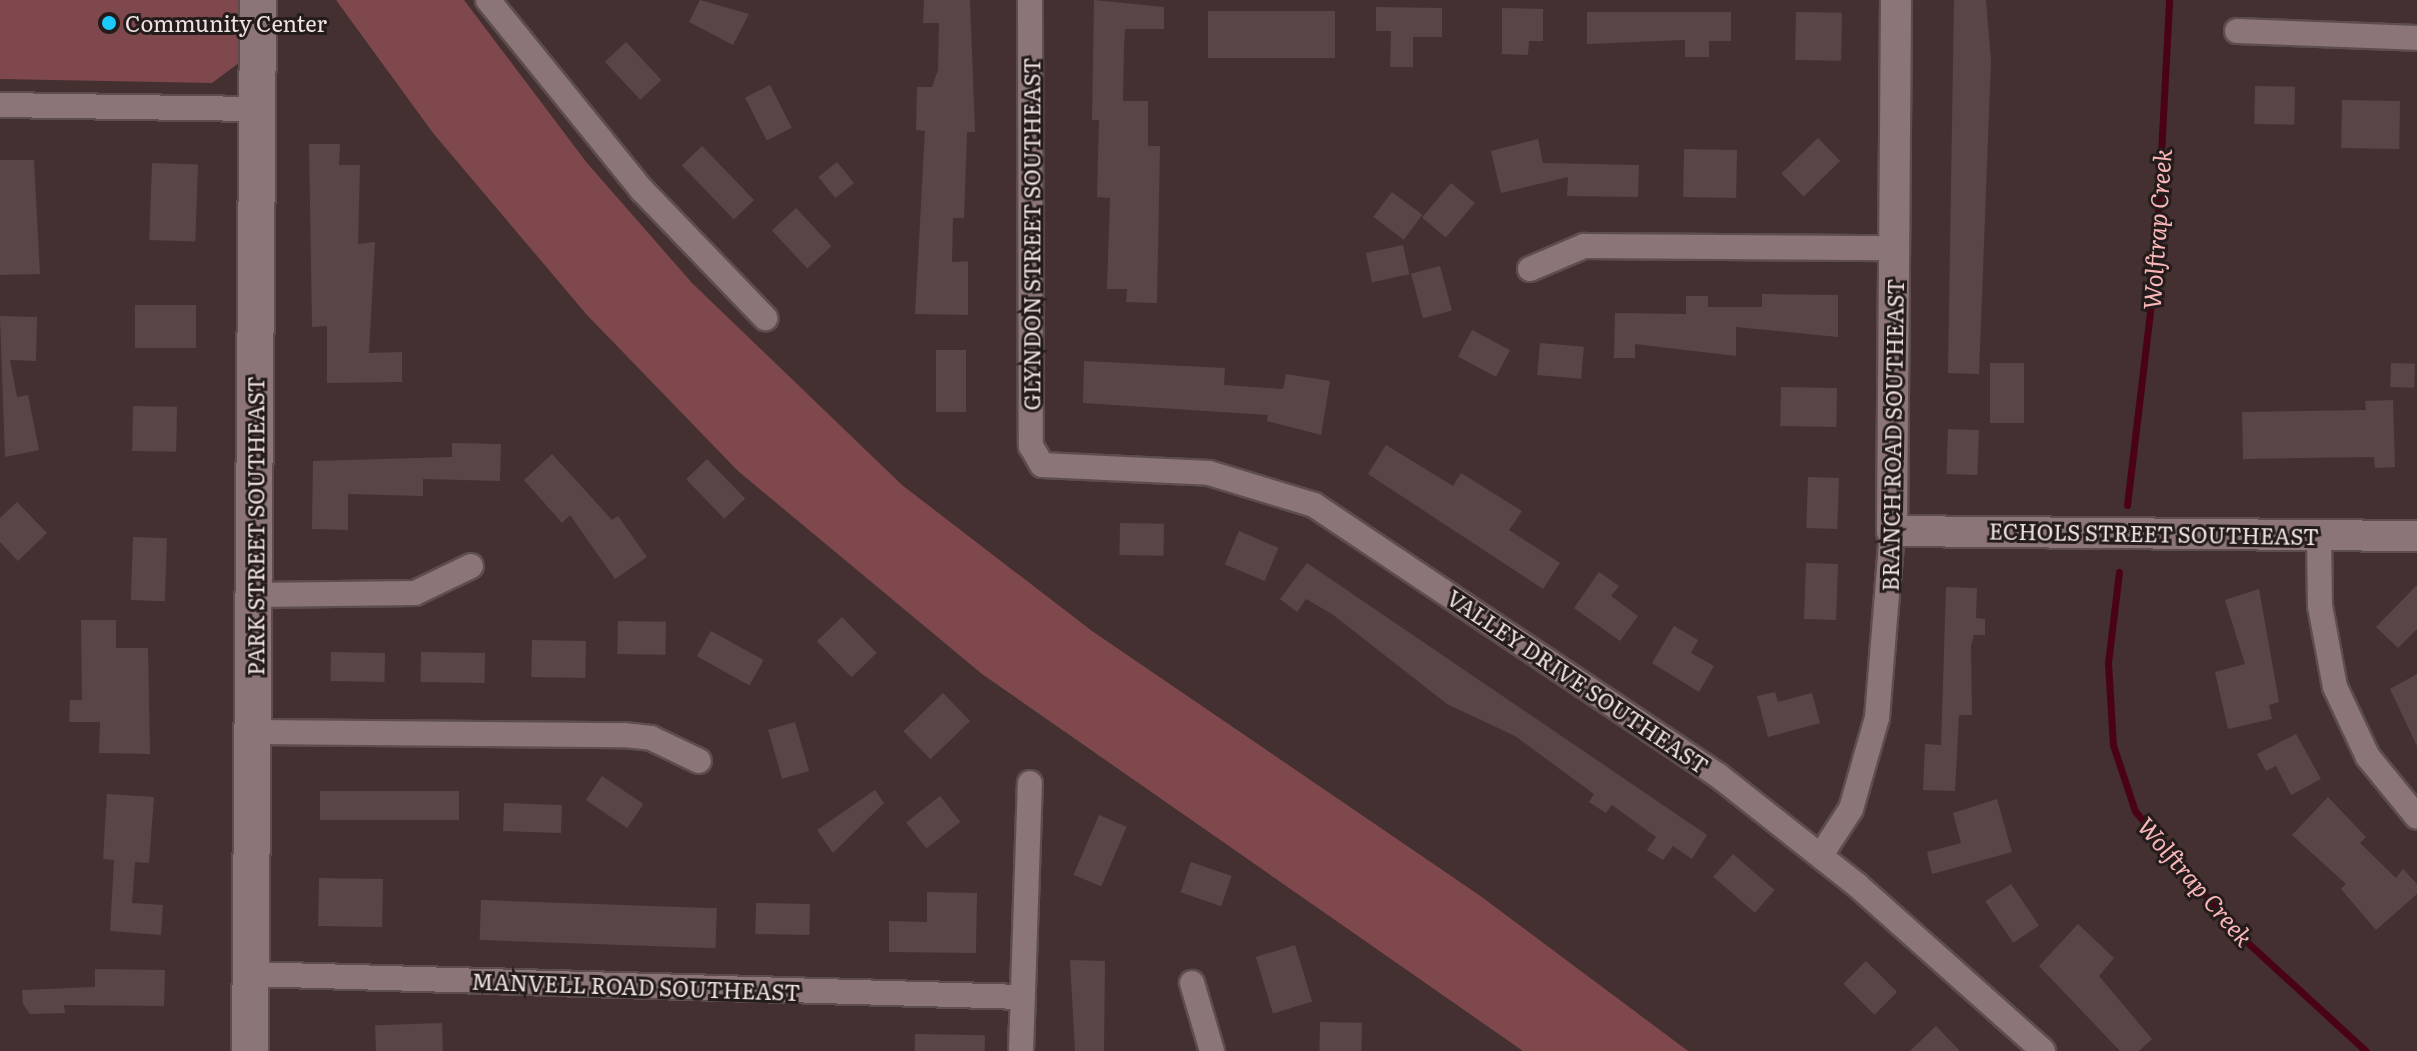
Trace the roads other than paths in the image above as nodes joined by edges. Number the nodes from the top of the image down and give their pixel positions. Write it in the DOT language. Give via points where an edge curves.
graph roads {
  1 [pos="258,0"];
  2 [pos="488,0"];
  3 [pos="1030,0"];
  4 [pos="1896,0"];
  5 [pos="2237,31"];
  6 [pos="2417,38"];
  7 [pos="0,105"];
  8 [pos="258,109"];
  9 [pos="1894,248"];
  10 [pos="1530,269"];
  11 [pos="765,318"];
  12 [pos="1042,465"];
  13 [pos="1892,531"];
  14 [pos="2319,535"];
  15 [pos="2417,536"];
  16 [pos="471,566"];
  17 [pos="255,595"];
  18 [pos="254,732"];
  19 [pos="699,761"];
  20 [pos="1030,783"];
  21 [pos="2417,817"];
  22 [pos="1821,855"];
  23 [pos="251,974"];
  24 [pos="1192,983"];
  25 [pos="1021,997"];
  26 [pos="250,1051"];
  27 [pos="1021,1051"];
  28 [pos="1212,1051"];
  29 [pos="2043,1051"];
  1 -- 8 [label="main road, PARK STREET SOUTHEAST"];
  2 -- 11 [label="street" via="642,190"];
  3 -- 12 [label="street, GLYNDON STREET SOUTHEAST" via="1031,446"];
  4 -- 9 [label="street, BRANCH ROAD SOUTHEAST"];
  5 -- 6 [label="street"];
  7 -- 8 [label="street"];
  8 -- 17 [label="main road, PARK STREET SOUTHEAST"];
  9 -- 10 [label="street" via="1584,246"];
  9 -- 13 [label="street, BRANCH ROAD SOUTHEAST"];
  12 -- 22 [label="street, VALLEY DRIVE SOUTHEAST" via="1209,473 1314,505 1612,701"];
  13 -- 14 [label="street, ECHOLS STREET SOUTHEAST"];
  13 -- 22 [label="street, BRANCH ROAD SOUTHEAST" via="1877,718 1851,809"];
  14 -- 15 [label="street, ECHOLS STREET SOUTHEAST"];
  14 -- 21 [label="street" via="2320,606 2335,687 2368,757"];
  16 -- 17 [label="street" via="415,593"];
  17 -- 18 [label="main road, PARK STREET SOUTHEAST"];
  18 -- 19 [label="street" via="624,735 651,738"];
  18 -- 23 [label="main road, PARK STREET SOUTHEAST"];
  20 -- 25 [label="street"];
  22 -- 29 [label="street, VALLEY DRIVE SOUTHEAST"];
  23 -- 25 [label="street, MANVELL ROAD SOUTHEAST"];
  23 -- 26 [label="main road, PARK STREET SOUTHEAST"];
  24 -- 28 [label="street"];
  25 -- 27 [label="street"];
}
